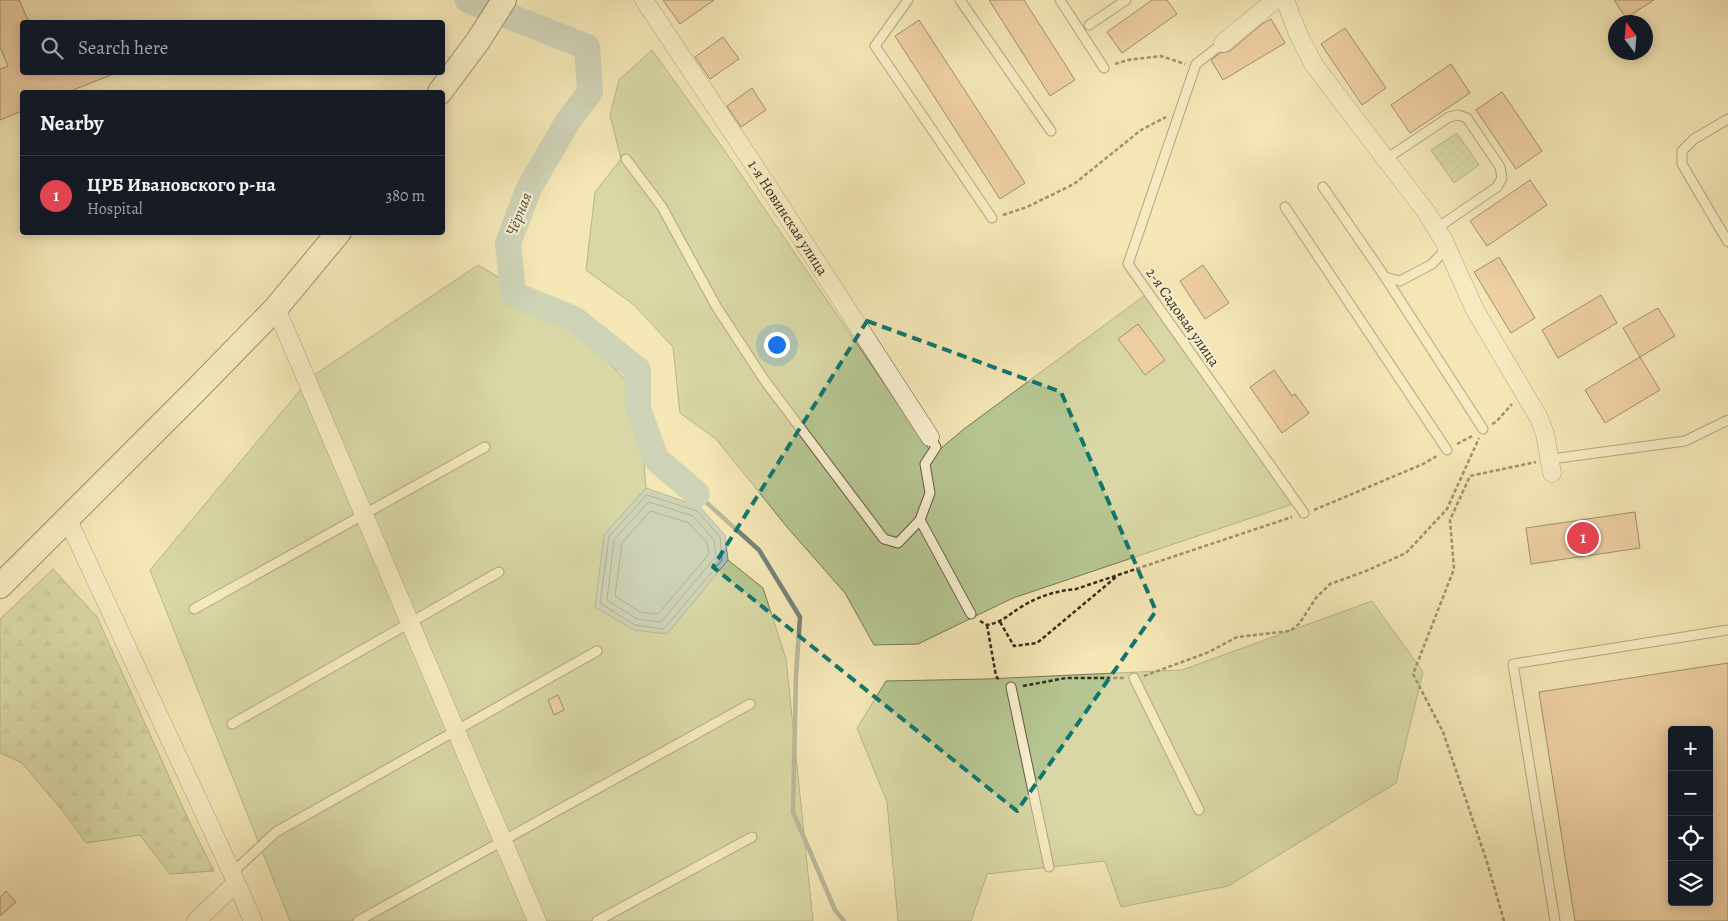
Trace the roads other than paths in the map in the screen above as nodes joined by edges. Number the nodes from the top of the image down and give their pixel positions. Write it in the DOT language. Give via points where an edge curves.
graph roads {
  1 [pos="504,0"];
  2 [pos="644,0"];
  3 [pos="908,0"];
  4 [pos="960,0"];
  5 [pos="1060,0"];
  6 [pos="1126,0"];
  7 [pos="1275,0"];
  8 [pos="1285,0"];
  9 [pos="1089,24"];
  10 [pos="1223,43"];
  11 [pos="1104,68"];
  12 [pos="441,90"];
  13 [pos="1728,119"];
  14 [pos="1051,130"];
  15 [pos="1386,159"];
  16 [pos="626,160"];
  17 [pos="1323,187"];
  18 [pos="1285,208"];
  19 [pos="992,218"];
  20 [pos="1437,228"];
  21 [pos="337,235"];
  22 [pos="1728,242"];
  23 [pos="1447,248"];
  24 [pos="1385,277"];
  25 [pos="276,308"];
  26 [pos="1728,420"];
  27 [pos="1483,429"];
  28 [pos="930,437"];
  29 [pos="485,448"];
  30 [pos="1447,450"];
  31 [pos="1551,466"];
  32 [pos="1304,513"];
  33 [pos="364,514"];
  34 [pos="67,518"];
  35 [pos="920,520"];
  36 [pos="499,572"];
  37 [pos="0,586"];
  38 [pos="194,609"];
  39 [pos="971,614"];
  40 [pos="410,623"];
  41 [pos="1728,630"];
  42 [pos="597,651"];
  43 [pos="1134,678"];
  44 [pos="1011,687"];
  45 [pos="750,704"];
  46 [pos="232,724"];
  47 [pos="456,730"];
  48 [pos="1199,810"];
  49 [pos="752,837"];
  50 [pos="503,841"];
  51 [pos="1049,867"];
  52 [pos="234,878"];
  53 [pos="196,921"];
  54 [pos="253,921"];
  55 [pos="358,921"];
  56 [pos="537,921"];
  57 [pos="597,921"];
  58 [pos="1555,921"];
  1 -- 12 [label="main road"];
  2 -- 28 [label="street, 1-я Новинская улица"];
  3 -- 19 [label="lane" via="875,46"];
  4 -- 14 [label="lane"];
  5 -- 11 [label="lane"];
  6 -- 9 [label="lane"];
  7 -- 10 [label="street"];
  8 -- 15 [label="street" via="1314,65"];
  10 -- 32 [label="lane, 2-я Садовая улица" via="1196,64 1128,264"];
  13 -- 22 [label="lane" via="1694,139 1682,151 1682,164"];
  15 -- 20 [label="street"];
  15 -- 20 [label="lane" via="1449,117 1467,118 1500,167 1502,178 1497,187"];
  16 -- 35 [label="lane" via="662,207 716,306 765,382 884,539 898,543"];
  17 -- 24 [label="lane"];
  18 -- 30 [label="lane"];
  20 -- 23 [label="street"];
  21 -- 25 [label="main road"];
  23 -- 24 [label="lane" via="1432,264 1400,280"];
  23 -- 31 [label="street" via="1476,310 1539,418"];
  24 -- 27 [label="lane"];
  25 -- 33 [label="street"];
  25 -- 34 [label="main road"];
  26 -- 31 [label="lane" via="1685,441"];
  28 -- 35 [label="lane" via="936,447 925,464 930,493"];
  29 -- 33 [label="lane"];
  33 -- 38 [label="lane"];
  33 -- 40 [label="street"];
  34 -- 37 [label="main road"];
  34 -- 52 [label="street"];
  35 -- 39 [label="lane"];
  36 -- 40 [label="lane"];
  40 -- 46 [label="lane"];
  40 -- 47 [label="street"];
  41 -- 58 [label="lane" via="1513,664"];
  42 -- 47 [label="lane"];
  43 -- 48 [label="lane"];
  44 -- 51 [label="lane"];
  45 -- 50 [label="lane"];
  47 -- 50 [label="street"];
  47 -- 52 [label="lane" via="276,832"];
  49 -- 57 [label="lane"];
  50 -- 55 [label="lane"];
  50 -- 56 [label="street"];
  52 -- 53 [label="street"];
  52 -- 54 [label="street"];
}
